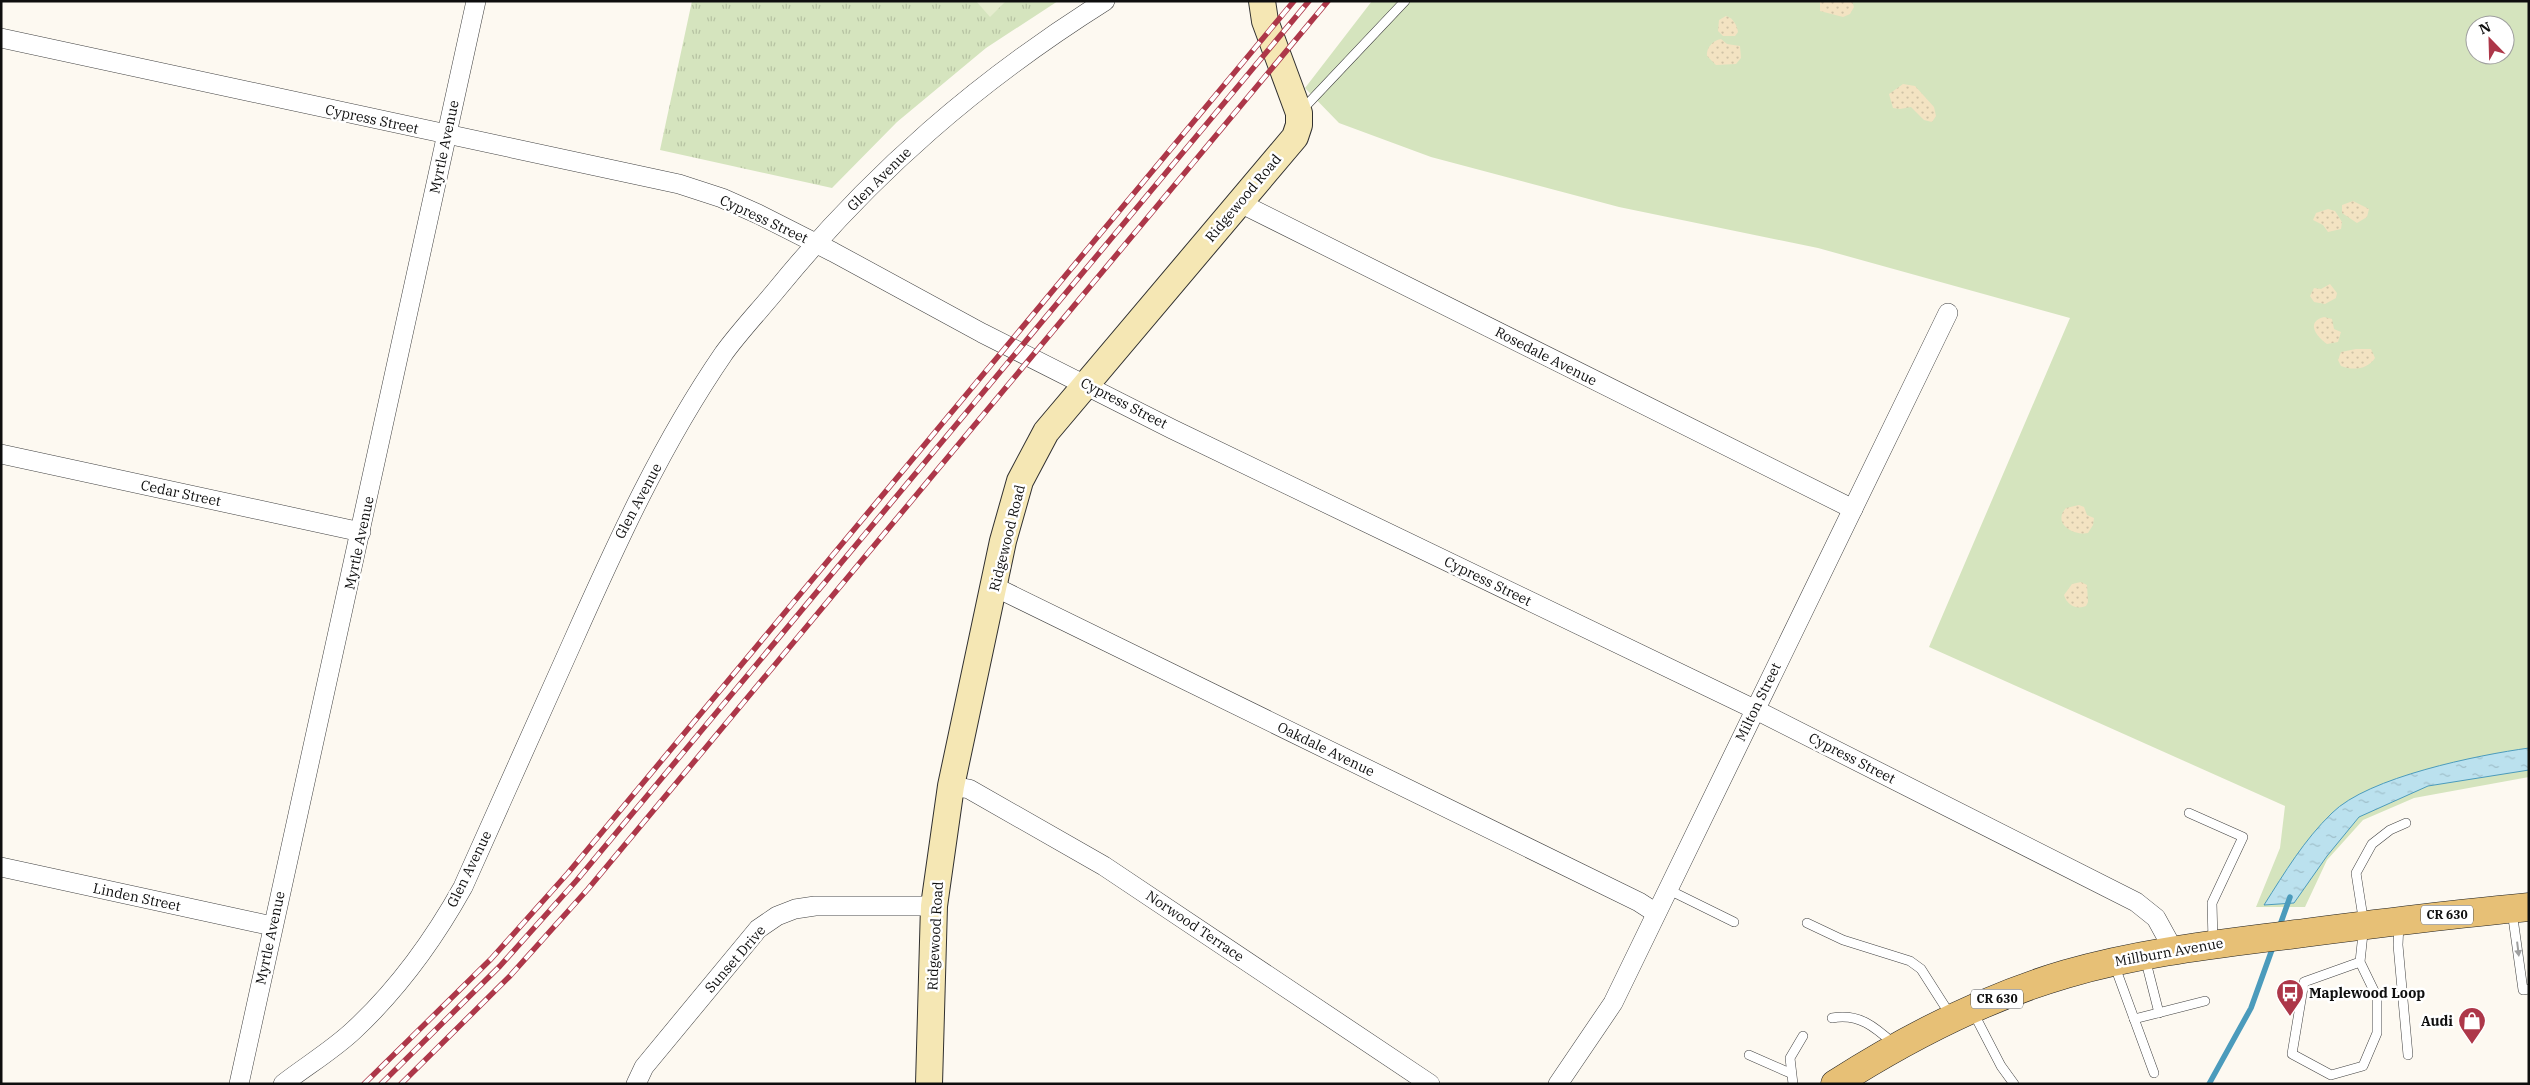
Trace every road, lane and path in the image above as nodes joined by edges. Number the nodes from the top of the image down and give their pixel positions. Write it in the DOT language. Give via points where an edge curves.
graph roads {
  1 [pos="476,1"];
  2 [pos="1105,1"];
  3 [pos="1262,1"];
  4 [pos="1405,1"];
  5 [pos="1,38"];
  6 [pos="1299,113"];
  7 [pos="446,135"];
  8 [pos="1240,203"];
  9 [pos="815,243"];
  10 [pos="1948,313"];
  11 [pos="1087,384"];
  12 [pos="1,454"];
  13 [pos="1853,509"];
  14 [pos="361,532"];
  15 [pos="995,587"];
  16 [pos="1754,709"];
  17 [pos="951,786"];
  18 [pos="2189,813"];
  19 [pos="2406,823"];
  20 [pos="1,867"];
  21 [pos="1667,889"];
  22 [pos="934,906"];
  23 [pos="2520,908"];
  24 [pos="1656,913"];
  25 [pos="2399,921"];
  26 [pos="1734,922"];
  27 [pos="1807,923"];
  28 [pos="2364,924"];
  29 [pos="272,926"];
  30 [pos="2224,942"];
  31 [pos="2173,949"];
  32 [pos="2144,955"];
  33 [pos="2114,961"];
  34 [pos="2360,962"];
  35 [pos="2526,990"];
  36 [pos="2205,1002"];
  37 [pos="2160,1013"];
  38 [pos="1962,1014"];
  39 [pos="1832,1018"];
  40 [pos="2134,1020"];
  41 [pos="1803,1036"];
  42 [pos="1896,1046"];
  43 [pos="1749,1055"];
  44 [pos="2408,1055"];
  45 [pos="1790,1073"];
  46 [pos="2154,1073"];
  47 [pos="239,1084"];
  48 [pos="283,1084"];
  49 [pos="636,1084"];
  50 [pos="929,1084"];
  51 [pos="1430,1084"];
  52 [pos="1558,1084"];
  53 [pos="1793,1084"];
  54 [pos="1835,1084"];
  55 [pos="2014,1084"];
  1 -- 7 [label="street, Myrtle Avenue"];
  2 -- 9 [label="street, Glen Avenue" via="1018,59 960,104 891,164"];
  3 -- 6 [label="street" via="1265,21"];
  4 -- 6 [label="lane"];
  5 -- 7 [label="street, Cypress Street"];
  6 -- 8 [label="street, Ridgewood Road" via="1294,137"];
  7 -- 9 [label="street, Cypress Street" via="678,184 722,198"];
  7 -- 14 [label="street, Myrtle Avenue"];
  8 -- 11 [label="street, Ridgewood Road"];
  8 -- 13 [label="street, Rosedale Avenue"];
  9 -- 11 [label="street, Cypress Street" via="982,333"];
  9 -- 48 [label="street, Glen Avenue" via="726,352 682,420 623,528 462,887 428,946 410,971 353,1032"];
  10 -- 13 [label="street, Milton Street"];
  11 -- 15 [label="street, Ridgewood Road" via="1046,432 1020,481 1003,541"];
  11 -- 16 [label="street, Cypress Street" via="1172,429"];
  12 -- 14 [label="street, Cedar Street"];
  13 -- 16 [label="street, Milton Street"];
  14 -- 29 [label="street, Myrtle Avenue"];
  15 -- 17 [label="street, Ridgewood Road"];
  15 -- 24 [label="street, Oakdale Avenue"];
  16 -- 21 [label="street, Milton Street"];
  16 -- 31 [label="street, Cypress Street" via="2136,902 2156,918"];
  17 -- 22 [label="street, Ridgewood Road"];
  17 -- 51 [label="street, Norwood Terrace" via="969,789 1104,866"];
  18 -- 30 [label="lane" via="2244,837 2212,902"];
  19 -- 28 [label="lane" via="2372,844 2356,873"];
  20 -- 29 [label="street, Linden Street"];
  21 -- 24 [label="street, Milton Street"];
  21 -- 26 [label="lane"];
  22 -- 49 [label="street, Sunset Drive" via="815,906 777,916 758,929 644,1067"];
  22 -- 50 [label="street, Ridgewood Road"];
  23 -- 25 [label="main road, Millburn Avenue / CR 630"];
  23 -- 35 [label="lane, one-way"];
  24 -- 52 [label="street, Milton Street" via="1613,1003"];
  25 -- 28 [label="main road, Millburn Avenue / CR 630"];
  25 -- 44 [label="lane" via="2398,945"];
  27 -- 38 [label="lane" via="1843,940 1910,961"];
  28 -- 30 [label="main road, Millburn Avenue / CR 630"];
  28 -- 34 [label="lane"];
  29 -- 47 [label="street, Myrtle Avenue"];
  30 -- 31 [label="main road, Millburn Avenue / CR 630"];
  31 -- 32 [label="main road, Millburn Avenue / CR 630"];
  32 -- 33 [label="main road, Millburn Avenue / CR 630"];
  32 -- 37 [label="lane"];
  33 -- 38 [label="main road, Millburn Avenue / CR 630" via="2065,974"];
  33 -- 40 [label="lane"];
  34 -- 34 [label="lane" via="2304,982 2292,1054 2331,1075 2363,1066 2377,1033 2377,997"];
  36 -- 37 [label="lane"];
  37 -- 40 [label="lane"];
  38 -- 42 [label="main road, Millburn Avenue / CR 630"];
  38 -- 55 [label="lane"];
  39 -- 42 [label="lane" via="1850,1016 1862,1020"];
  40 -- 46 [label="lane"];
  41 -- 45 [label="lane" via="1790,1058"];
  42 -- 54 [label="main road, Millburn Avenue / CR 630"];
  43 -- 45 [label="lane"];
  45 -- 53 [label="lane"];
}
